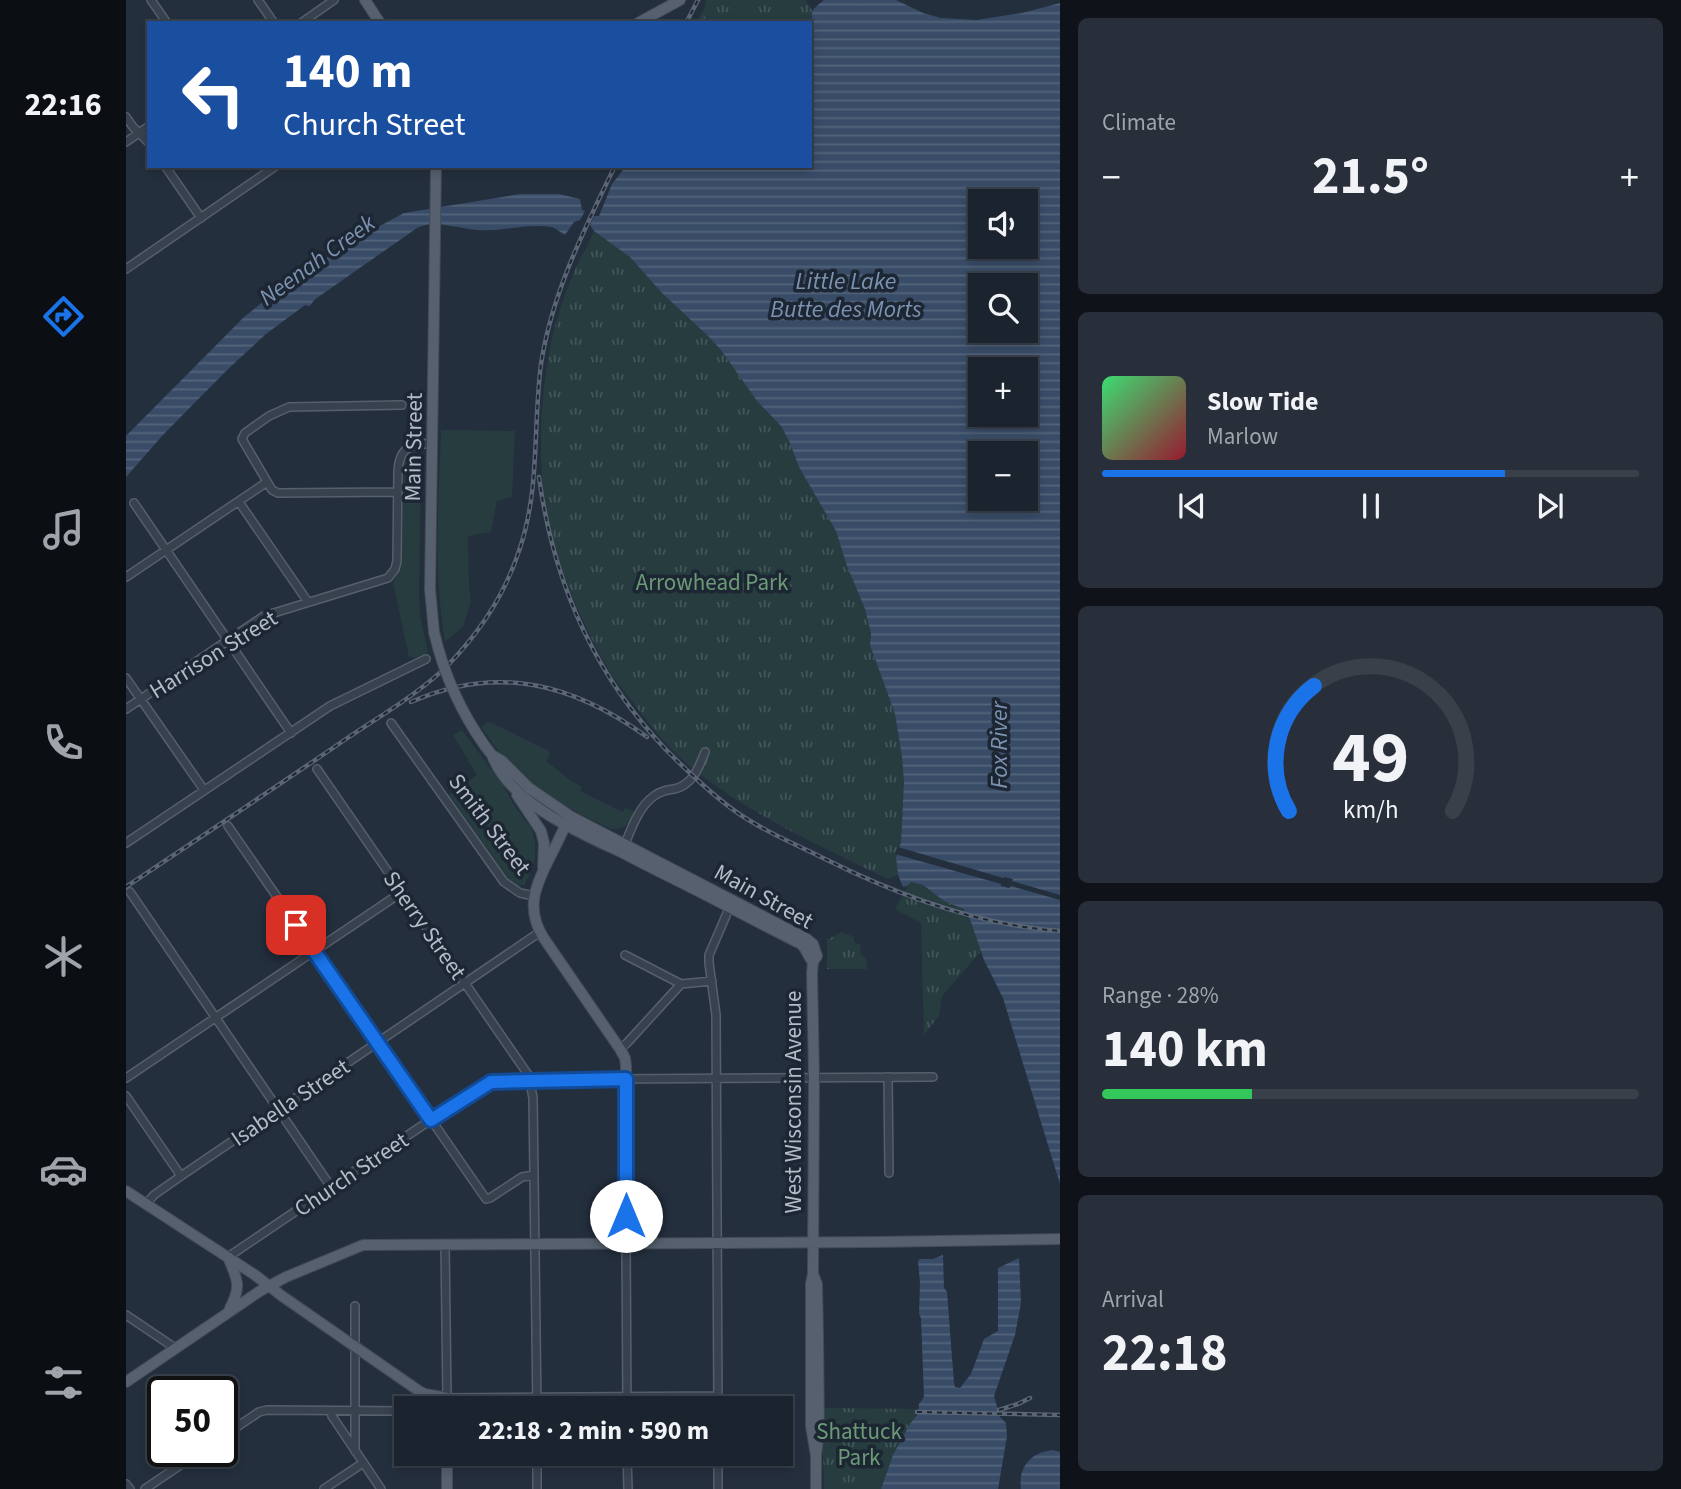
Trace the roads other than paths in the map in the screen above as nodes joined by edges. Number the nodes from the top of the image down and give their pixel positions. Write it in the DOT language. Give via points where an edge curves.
graph roads {
  1 [pos="152,0"];
  2 [pos="258,0"];
  3 [pos="334,0"];
  4 [pos="366,0"];
  5 [pos="680,0"];
  6 [pos="166,21"];
  7 [pos="273,21"];
  8 [pos="304,21"];
  9 [pos="379,21"];
  10 [pos="642,21"];
  11 [pos="126,117"];
  12 [pos="147,128"];
  13 [pos="139,133"];
  14 [pos="147,141"];
  15 [pos="126,142"];
  16 [pos="166,168"];
  17 [pos="272,168"];
  18 [pos="436,168"];
  19 [pos="201,218"];
  20 [pos="126,270"];
  21 [pos="402,404"];
  22 [pos="432,443"];
  23 [pos="267,482"];
  24 [pos="398,492"];
  25 [pos="239,502"];
  26 [pos="134,503"];
  27 [pos="166,550"];
  28 [pos="126,577"];
  29 [pos="308,602"];
  30 [pos="229,640"];
  31 [pos="426,659"];
  32 [pos="126,678"];
  33 [pos="141,699"];
  34 [pos="126,709"];
  35 [pos="391,723"];
  36 [pos="291,733"];
  37 [pos="705,752"];
  38 [pos="492,755"];
  39 [pos="317,769"];
  40 [pos="511,785"];
  41 [pos="204,790"];
  42 [pos="568,821"];
  43 [pos="229,826"];
  44 [pos="126,843"];
  45 [pos="623,848"];
  46 [pos="543,871"];
  47 [pos="130,892"];
  48 [pos="402,892"];
  49 [pos="534,896"];
  50 [pos="731,903"];
  51 [pos="540,932"];
  52 [pos="314,951"];
  53 [pos="625,955"];
  54 [pos="813,962"];
  55 [pos="712,981"];
  56 [pos="465,983"];
  57 [pos="681,984"];
  58 [pos="215,1018"];
  59 [pos="377,1043"];
  60 [pos="620,1049"];
  61 [pos="814,1077"];
  62 [pos="888,1077"];
  63 [pos="933,1077"];
  64 [pos="126,1078"];
  65 [pos="626,1079"];
  66 [pos="716,1079"];
  67 [pos="531,1081"];
  68 [pos="126,1096"];
  69 [pos="278,1110"];
  70 [pos="431,1120"];
  71 [pos="889,1172"];
  72 [pos="534,1175"];
  73 [pos="181,1176"];
  74 [pos="331,1187"];
  75 [pos="126,1191"];
  76 [pos="146,1204"];
  77 [pos="1060,1239"];
  78 [pos="813,1241"];
  79 [pos="626,1243"];
  80 [pos="718,1243"];
  81 [pos="445,1244"];
  82 [pos="535,1244"];
  83 [pos="228,1257"];
  84 [pos="269,1286"];
  85 [pos="355,1306"];
  86 [pos="228,1311"];
  87 [pos="126,1315"];
  88 [pos="355,1346"];
  89 [pos="175,1348"];
  90 [pos="126,1381"];
  91 [pos="425,1394"];
  92 [pos="430,1396"];
  93 [pos="447,1396"];
  94 [pos="537,1396"];
  95 [pos="627,1396"];
  96 [pos="718,1396"];
  97 [pos="331,1411"];
  98 [pos="355,1411"];
  99 [pos="394,1411"];
  100 [pos="238,1426"];
  101 [pos="355,1451"];
  102 [pos="363,1463"];
  103 [pos="447,1466"];
  104 [pos="537,1466"];
  105 [pos="627,1466"];
  106 [pos="718,1466"];
  107 [pos="177,1467"];
  108 [pos="126,1484"];
  109 [pos="130,1489"];
  110 [pos="145,1489"];
  111 [pos="324,1489"];
  112 [pos="381,1489"];
  113 [pos="447,1489"];
  114 [pos="537,1489"];
  115 [pos="628,1489"];
  116 [pos="718,1489"];
  117 [pos="816,1489"];
  1 -- 6 [label="street"];
  2 -- 7 [label="street"];
  3 -- 8 [label="street"];
  4 -- 9 [label="main road"];
  5 -- 10 [label="main road"];
  11 -- 13 [label="street"];
  12 -- 13 [label="street"];
  13 -- 14 [label="street"];
  13 -- 15 [label="street"];
  16 -- 19 [label="street"];
  17 -- 19 [label="street"];
  18 -- 22 [label="main road, Main Street"];
  19 -- 20 [label="street"];
  21 -- 23 [label="street" via="289,407 269,416 245,433 242,441"];
  22 -- 24 [label="street, Harrison Street" via="411,446 402,454"];
  22 -- 38 [label="main road, Main Street, bridge" via="430,589 434,632 454,695"];
  23 -- 24 [label="street" via="278,494"];
  23 -- 25 [label="street"];
  24 -- 29 [label="street, Harrison Street" via="397,561 392,574"];
  25 -- 27 [label="street"];
  25 -- 29 [label="street"];
  26 -- 27 [label="street"];
  27 -- 28 [label="street"];
  27 -- 30 [label="street"];
  29 -- 30 [label="street, Harrison Street" via="264,617"];
  30 -- 33 [label="street, Harrison Street"];
  30 -- 36 [label="street"];
  31 -- 36 [label="street" via="330,706"];
  32 -- 33 [label="street"];
  33 -- 34 [label="street, Harrison Street"];
  33 -- 41 [label="street"];
  35 -- 49 [label="street, Smith Street" via="504,882"];
  36 -- 41 [label="street"];
  37 -- 45 [label="street" via="687,783 659,792 646,803"];
  38 -- 40 [label="main road, Main Street"];
  38 -- 42 [label="main road, Main Street"];
  39 -- 48 [label="street, Sherry Street"];
  40 -- 42 [label="main road, Main Street" via="539,808"];
  40 -- 46 [label="main road" via="541,831"];
  41 -- 44 [label="street"];
  42 -- 45 [label="main road, Main Street"];
  42 -- 46 [label="main road"];
  43 -- 52 [label="street"];
  45 -- 50 [label="main road, Main Street"];
  46 -- 49 [label="main road"];
  47 -- 58 [label="street"];
  48 -- 52 [label="street"];
  48 -- 56 [label="street, Sherry Street"];
  49 -- 51 [label="main road, Smith Street"];
  50 -- 54 [label="main road, Main Street" via="807,939 816,952"];
  50 -- 55 [label="street" via="709,955"];
  51 -- 56 [label="street, Isabella Street"];
  51 -- 60 [label="main road, Smith Street"];
  52 -- 58 [label="street"];
  52 -- 59 [label="street"];
  53 -- 57 [label="street"];
  54 -- 61 [label="main road, West Wisconsin Avenue"];
  55 -- 57 [label="street"];
  55 -- 66 [label="street"];
  56 -- 59 [label="street, Isabella Street"];
  56 -- 67 [label="street, Sherry Street"];
  57 -- 60 [label="street"];
  58 -- 64 [label="street"];
  58 -- 69 [label="street"];
  59 -- 69 [label="street, Isabella Street"];
  59 -- 70 [label="street"];
  60 -- 65 [label="main road"];
  61 -- 62 [label="street, Church Street"];
  61 -- 66 [label="street, Church Street"];
  61 -- 78 [label="main road, West Wisconsin Avenue"];
  62 -- 63 [label="street, Church Street"];
  62 -- 71 [label="street"];
  65 -- 66 [label="street, Church Street"];
  65 -- 67 [label="street, Church Street"];
  65 -- 79 [label="main road"];
  66 -- 80 [label="street"];
  67 -- 70 [label="street, Church Street" via="487,1083"];
  67 -- 72 [label="street"];
  68 -- 73 [label="street"];
  69 -- 73 [label="street, Isabella Street"];
  69 -- 74 [label="street"];
  70 -- 72 [label="street" via="486,1199 522,1177"];
  70 -- 74 [label="street, Church Street"];
  72 -- 82 [label="street"];
  73 -- 76 [label="street, Isabella Street"];
  74 -- 83 [label="street, Church Street"];
  75 -- 76 [label="main road"];
  76 -- 83 [label="main road"];
  77 -- 78 [label="main road"];
  78 -- 80 [label="main road"];
  78 -- 117 [label="main road, West Wisconsin Avenue" via="811,1426"];
  79 -- 80 [label="main road"];
  79 -- 82 [label="main road"];
  79 -- 95 [label="street"];
  80 -- 96 [label="street"];
  81 -- 82 [label="main road"];
  81 -- 84 [label="main road" via="363,1245"];
  81 -- 93 [label="street"];
  82 -- 94 [label="street"];
  83 -- 84 [label="main road"];
  83 -- 86 [label="main road" via="238,1283"];
  84 -- 86 [label="main road"];
  84 -- 88 [label="main road"];
  85 -- 88 [label="street"];
  86 -- 89 [label="main road"];
  87 -- 89 [label="street"];
  88 -- 91 [label="main road"];
  88 -- 98 [label="street"];
  89 -- 90 [label="main road"];
  91 -- 92 [label="main road"];
  97 -- 98 [label="street"];
  97 -- 100 [label="street" via="267,1410"];
  97 -- 101 [label="street"];
  98 -- 99 [label="street"];
  98 -- 101 [label="street"];
  101 -- 102 [label="street"];
  102 -- 111 [label="street"];
  102 -- 112 [label="street"];
  103 -- 113 [label="main road"];
  104 -- 114 [label="street"];
  105 -- 115 [label="street"];
  106 -- 116 [label="street"];
  107 -- 110 [label="street"];
  108 -- 109 [label="street"];
}
